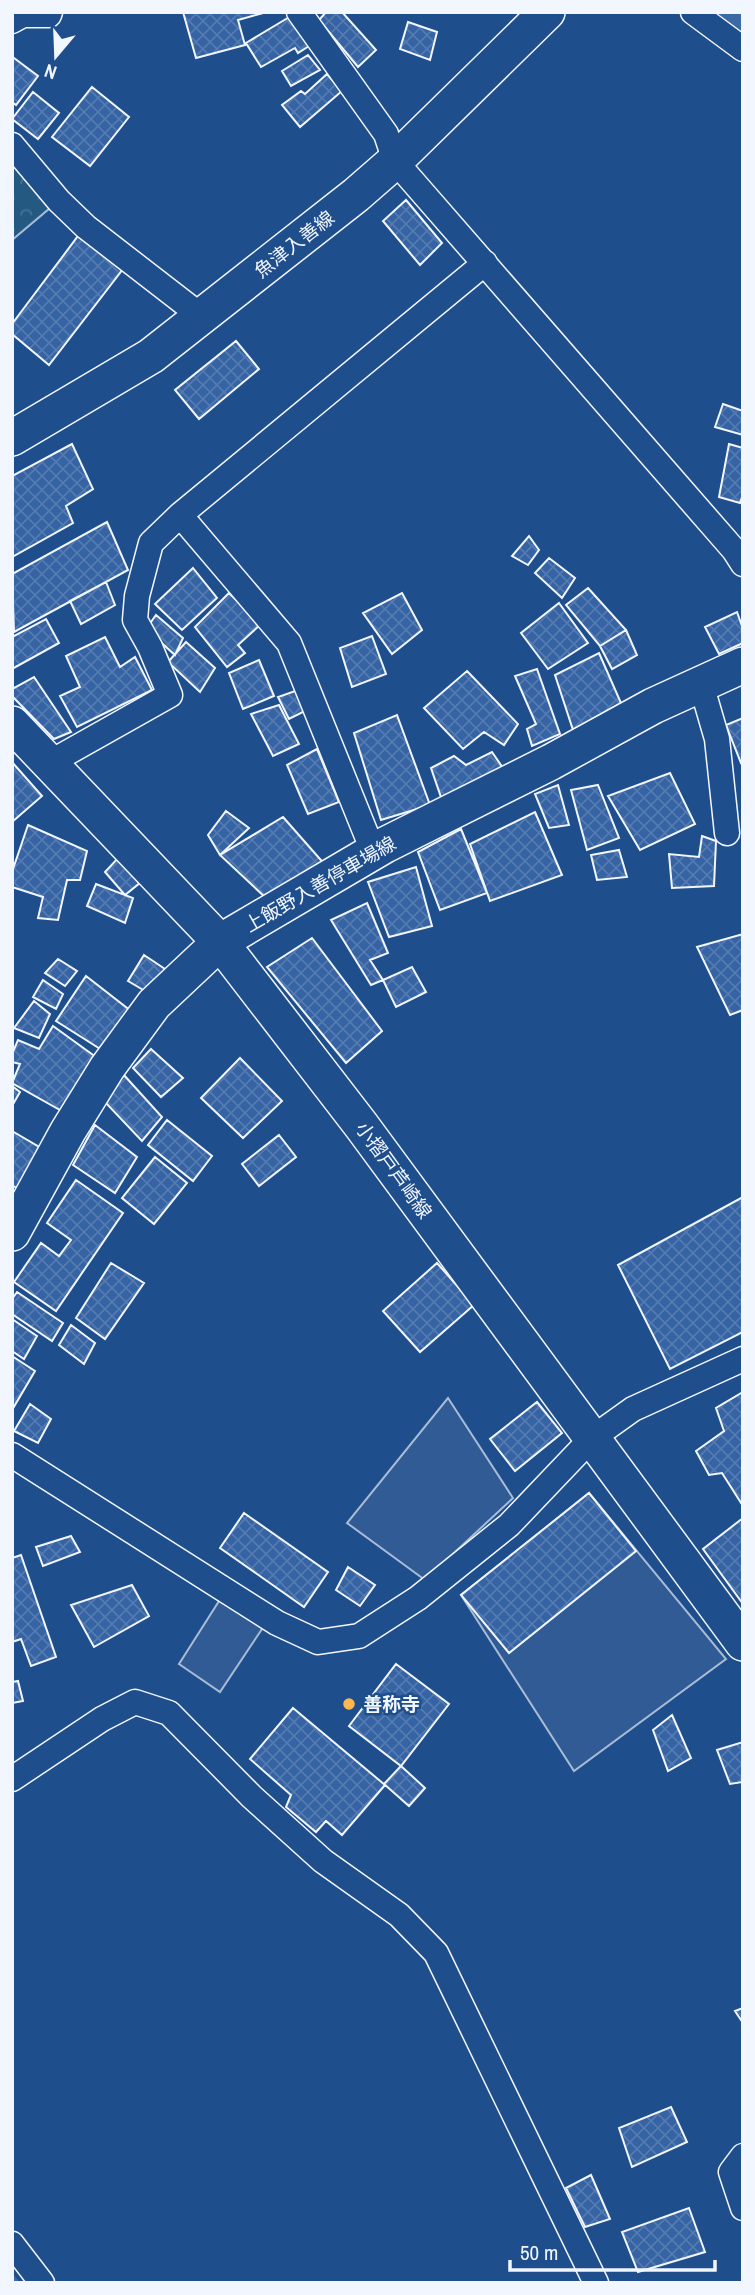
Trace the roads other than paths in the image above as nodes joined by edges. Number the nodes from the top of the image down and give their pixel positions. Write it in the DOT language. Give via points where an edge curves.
graph roads {
  1 [pos="50,12"];
  2 [pos="299,12"];
  3 [pos="547,12"];
  4 [pos="693,12"];
  5 [pos="12,21"];
  6 [pos="743,48"];
  7 [pos="12,145"];
  8 [pos="395,161"];
  9 [pos="485,263"];
  10 [pos="201,316"];
  11 [pos="12,438"];
  12 [pos="180,515"];
  13 [pos="743,565"];
  14 [pos="743,665"];
  15 [pos="701,684"];
  16 [pos="12,724"];
  17 [pos="51,762"];
  18 [pos="727,833"];
  19 [pos="373,851"];
  20 [pos="220,942"];
  21 [pos="12,1233"];
  22 [pos="743,1359"];
  23 [pos="591,1439"];
  24 [pos="12,1455"];
  25 [pos="743,1643"];
  26 [pos="12,1779"];
  27 [pos="743,2156"];
  28 [pos="743,2208"];
  29 [pos="12,2244"];
  30 [pos="42,2283"];
  31 [pos="596,2283"];
  1 -- 5 [label="street"];
  2 -- 8 [label="street" via="386,134"];
  3 -- 8 [label="main road, 魚津入善線"];
  4 -- 6 [label="street"];
  7 -- 10 [label="street" via="86,227"];
  8 -- 9 [label="street"];
  8 -- 10 [label="main road, 魚津入善線"];
  9 -- 12 [label="street"];
  9 -- 13 [label="street"];
  10 -- 11 [label="main road, 魚津入善線" via="151,356"];
  12 -- 17 [label="street" via="151,544 135,620 170,695"];
  12 -- 19 [label="street" via="289,643"];
  14 -- 15 [label="main road, 上飯野入善停車場線"];
  15 -- 18 [label="street" via="717,739"];
  15 -- 19 [label="main road, 上飯野入善停車場線"];
  16 -- 17 [label="main road, 小摺戸芦崎線"];
  17 -- 20 [label="main road, 小摺戸芦崎線"];
  19 -- 20 [label="main road, 上飯野入善停車場線"];
  20 -- 21 [label="main road, 上飯野入善停車場線" via="154,1004 107,1068"];
  20 -- 23 [label="main road, 小摺戸芦崎線" via="362,1125"];
  22 -- 23 [label="street" via="633,1409"];
  23 -- 24 [label="street" via="509,1525 418,1598 359,1636 318,1642 276,1623"];
  23 -- 25 [label="main road, 小摺戸芦崎線"];
  26 -- 31 [label="street" via="135,1702 169,1713 251,1797 323,1861 399,1915 436,1952"];
  27 -- 28 [label="street" via="732,2172"];
  29 -- 30 [label="street"];
}
